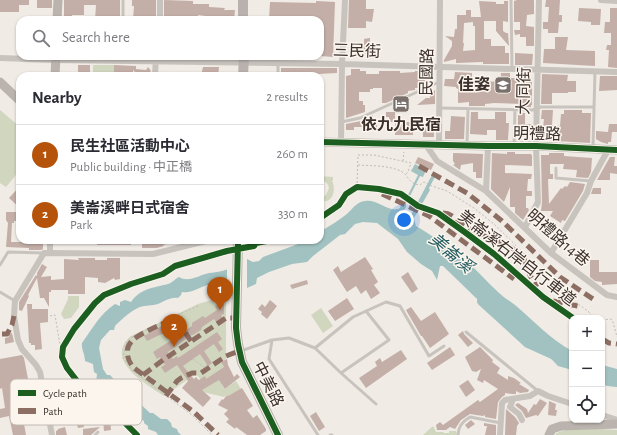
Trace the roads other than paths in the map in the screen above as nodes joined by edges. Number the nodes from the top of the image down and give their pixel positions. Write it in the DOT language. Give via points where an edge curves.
graph roads {
  1 [pos="58,0"];
  2 [pos="123,0"];
  3 [pos="160,0"];
  4 [pos="243,0"];
  5 [pos="345,0"];
  6 [pos="440,0"];
  7 [pos="512,0"];
  8 [pos="539,0"];
  9 [pos="601,0"];
  10 [pos="617,1"];
  11 [pos="57,16"];
  12 [pos="123,16"];
  13 [pos="160,16"];
  14 [pos="243,16"];
  15 [pos="0,58"];
  16 [pos="16,58"];
  17 [pos="56,60"];
  18 [pos="156,60"];
  19 [pos="244,60"];
  20 [pos="252,60"];
  21 [pos="278,63"];
  22 [pos="342,64"];
  23 [pos="440,67"];
  24 [pos="512,69"];
  25 [pos="538,69"];
  26 [pos="595,71"];
  27 [pos="55,72"];
  28 [pos="155,72"];
  29 [pos="243,72"];
  30 [pos="278,72"];
  31 [pos="617,72"];
  32 [pos="0,82"];
  33 [pos="439,82"];
  34 [pos="16,97"];
  35 [pos="594,107"];
  36 [pos="440,108"];
  37 [pos="537,108"];
  38 [pos="468,109"];
  39 [pos="515,109"];
  40 [pos="342,122"];
  41 [pos="324,142"];
  42 [pos="341,142"];
  43 [pos="441,144"];
  44 [pos="426,145"];
  45 [pos="467,146"];
  46 [pos="488,146"];
  47 [pos="514,146"];
  48 [pos="536,146"];
  49 [pos="593,149"];
  50 [pos="612,150"];
  51 [pos="556,168"];
  52 [pos="590,181"];
  53 [pos="486,191"];
  54 [pos="525,227"];
  55 [pos="49,244"];
  56 [pos="194,244"];
  57 [pos="238,244"];
  58 [pos="47,253"];
  59 [pos="551,253"];
  60 [pos="0,265"];
  61 [pos="0,292"];
  62 [pos="617,297"];
  63 [pos="15,301"];
  64 [pos="366,311"];
  65 [pos="466,332"];
  66 [pos="272,340"];
  67 [pos="444,346"];
  68 [pos="239,348"];
  69 [pos="315,348"];
  70 [pos="340,373"];
  71 [pos="41,379"];
  72 [pos="538,391"];
  73 [pos="513,399"];
  74 [pos="569,403"];
  75 [pos="376,404"];
  76 [pos="605,416"];
  77 [pos="522,420"];
  78 [pos="617,420"];
  79 [pos="501,423"];
  80 [pos="617,424"];
  81 [pos="50,425"];
  82 [pos="98,432"];
  83 [pos="552,432"];
  84 [pos="52,435"];
  85 [pos="95,435"];
  86 [pos="278,435"];
  87 [pos="318,435"];
  88 [pos="458,435"];
  89 [pos="500,435"];
  1 -- 11 [label="street"];
  2 -- 12 [label="lane"];
  3 -- 13 [label="street"];
  4 -- 14 [label="main road"];
  5 -- 22 [label="street"];
  6 -- 23 [label="street, 民國路"];
  7 -- 24 [label="lane"];
  8 -- 25 [label="street, 大同街"];
  9 -- 10 [label="street"];
  15 -- 16 [label="street, 三民街"];
  17 -- 27 [label="street"];
  18 -- 28 [label="street"];
  19 -- 29 [label="main road"];
  20 -- 21 [label="street, 三民街"];
  21 -- 22 [label="street, 三民街"];
  21 -- 30 [label="lane"];
  22 -- 23 [label="street, 三民街"];
  22 -- 40 [label="street"];
  23 -- 24 [label="street, 三民街"];
  23 -- 33 [label="street, 民國路"];
  24 -- 25 [label="street, 三民街"];
  25 -- 26 [label="street, 三民街"];
  25 -- 37 [label="street, 大同街"];
  26 -- 31 [label="street, 三民街"];
  26 -- 35 [label="lane"];
  32 -- 34 [label="street"];
  33 -- 36 [label="street, 民國路"];
  33 -- 40 [label="lane" via="360,118"];
  35 -- 37 [label="lane"];
  35 -- 49 [label="lane"];
  36 -- 38 [label="lane"];
  36 -- 43 [label="street, 民國路"];
  37 -- 39 [label="lane"];
  37 -- 48 [label="street, 大同街"];
  38 -- 39 [label="lane"];
  38 -- 45 [label="lane"];
  39 -- 47 [label="lane"];
  40 -- 42 [label="street"];
  41 -- 42 [label="street"];
  42 -- 44 [label="street"];
  43 -- 44 [label="street"];
  43 -- 45 [label="street, 明禮路"];
  44 -- 53 [label="street, 明禮路14巷" via="437,161"];
  45 -- 46 [label="street, 明禮路"];
  46 -- 47 [label="street, 明禮路"];
  46 -- 53 [label="street"];
  47 -- 48 [label="street, 明禮路"];
  48 -- 49 [label="street, 明禮路"];
  48 -- 54 [label="street, 大同街" via="538,202"];
  49 -- 50 [label="street, 明禮路"];
  50 -- 52 [label="street"];
  51 -- 52 [label="lane" via="556,178"];
  52 -- 59 [label="street" via="587,193"];
  53 -- 54 [label="street, 明禮路14巷"];
  54 -- 59 [label="street, 明禮路14巷"];
  55 -- 58 [label="street"];
  56 -- 58 [label="street" via="153,254"];
  57 -- 68 [label="main road, 中美路" via="236,328"];
  58 -- 60 [label="lane" via="8,252"];
  58 -- 63 [label="street"];
  59 -- 62 [label="street, 明禮路14巷" via="607,295"];
  61 -- 63 [label="lane"];
  63 -- 71 [label="street" via="14,322 18,340 36,365"];
  64 -- 67 [label="lane" via="386,302 400,306 429,356"];
  64 -- 69 [label="lane"];
  64 -- 70 [label="lane" via="390,340"];
  65 -- 72 [label="lane"];
  66 -- 68 [label="lane"];
  66 -- 69 [label="lane" via="289,338"];
  66 -- 87 [label="lane" via="269,358"];
  68 -- 86 [label="main road, 中美路" via="242,362"];
  69 -- 70 [label="lane"];
  70 -- 75 [label="lane"];
  72 -- 73 [label="street" via="530,396"];
  72 -- 74 [label="street"];
  73 -- 77 [label="street" via="510,407"];
  73 -- 79 [label="street" via="502,403"];
  76 -- 78 [label="street"];
  79 -- 88 [label="lane" via="470,418 463,422"];
  79 -- 89 [label="street"];
  80 -- 83 [label="street" via="561,426"];
  81 -- 84 [label="street"];
  82 -- 85 [label="lane"];
}
